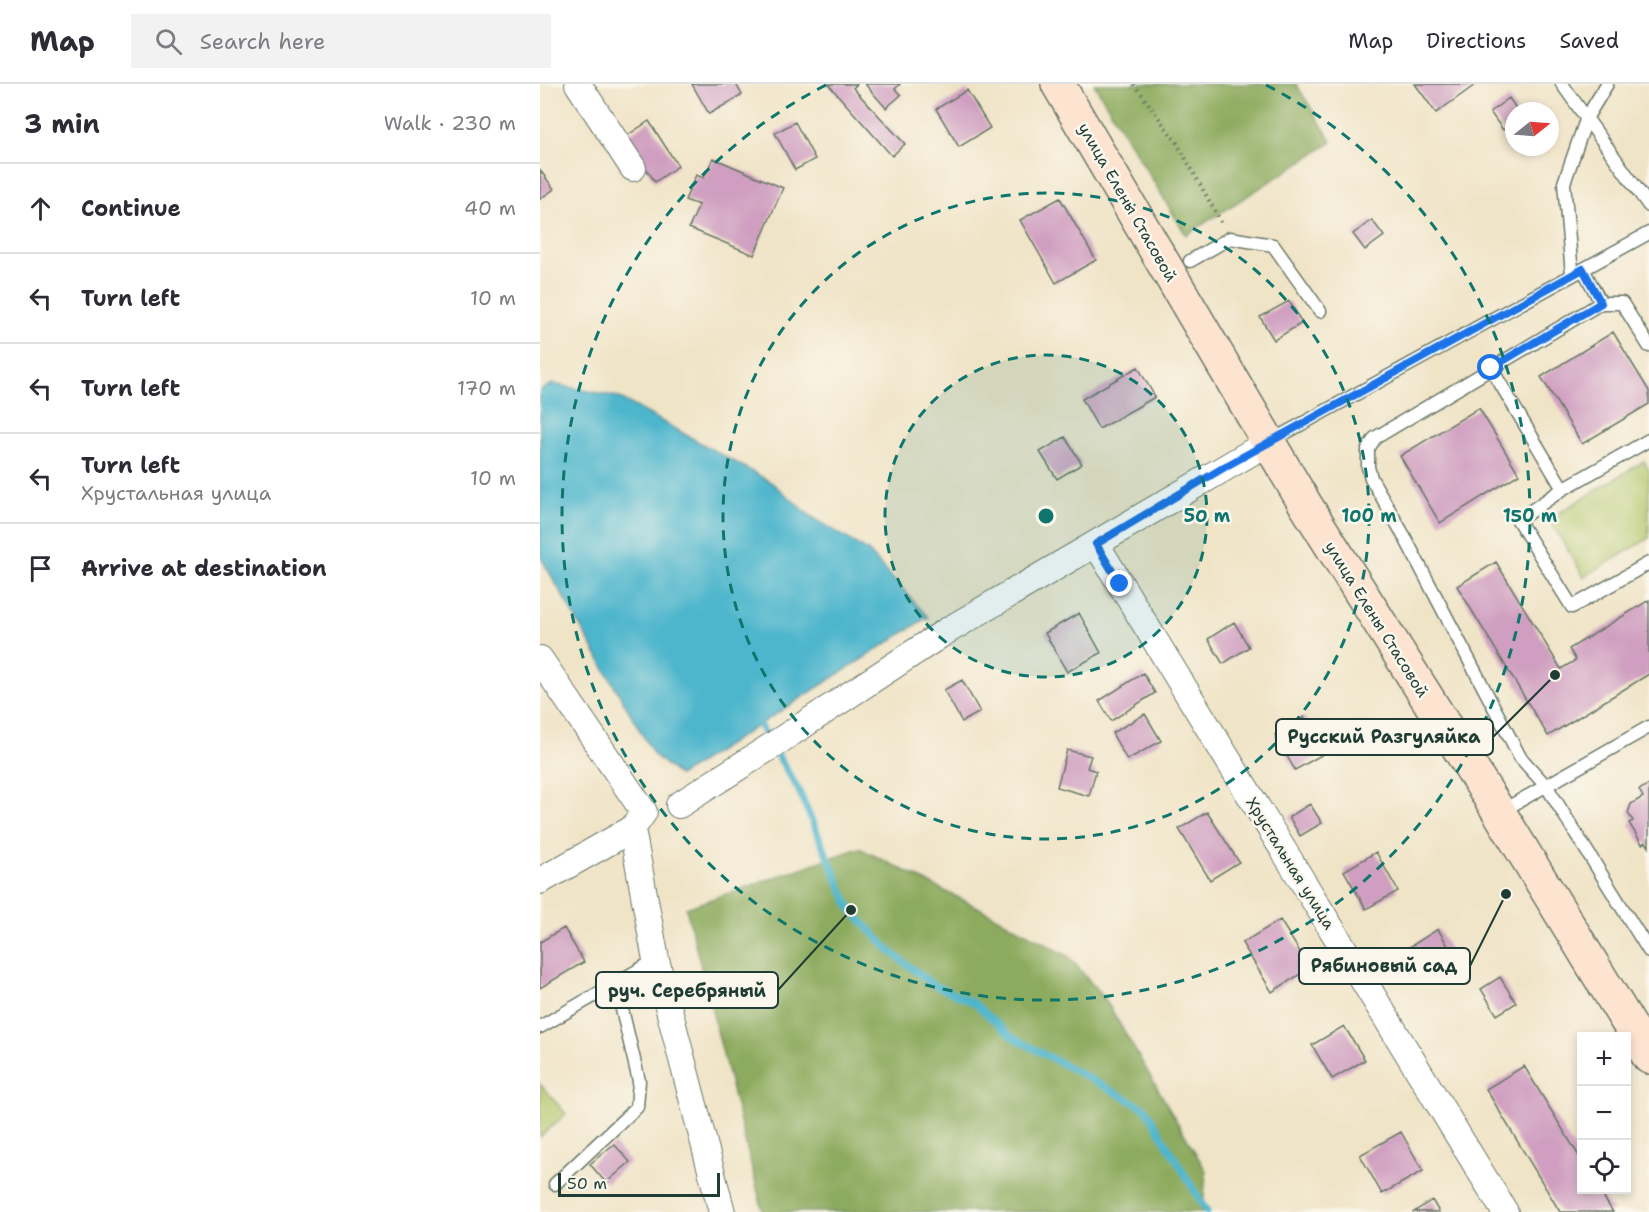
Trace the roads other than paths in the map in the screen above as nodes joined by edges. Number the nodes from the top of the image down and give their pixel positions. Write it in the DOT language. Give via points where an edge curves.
graph roads {
  1 [pos="578,84"];
  2 [pos="1058,84"];
  3 [pos="1562,84"];
  4 [pos="1607,84"];
  5 [pos="1587,117"];
  6 [pos="633,168"];
  7 [pos="1649,206"];
  8 [pos="1649,233"];
  9 [pos="1190,261"];
  10 [pos="1577,271"];
  11 [pos="1601,303"];
  12 [pos="1320,311"];
  13 [pos="1649,346"];
  14 [pos="1491,368"];
  15 [pos="1649,440"];
  16 [pos="1269,442"];
  17 [pos="1563,489"];
  18 [pos="1096,544"];
  19 [pos="1649,563"];
  20 [pos="540,659"];
  21 [pos="1649,727"];
  22 [pos="1547,787"];
  23 [pos="679,805"];
  24 [pos="1499,812"];
  25 [pos="638,820"];
  26 [pos="540,881"];
  27 [pos="1649,951"];
  28 [pos="656,960"];
  29 [pos="616,984"];
  30 [pos="540,1027"];
  31 [pos="1649,1057"];
  32 [pos="555,1184"];
  33 [pos="722,1212"];
  34 [pos="1505,1212"];
  1 -- 6 [label="street"];
  2 -- 16 [label="main road, улица Елены Стасовой"];
  3 -- 5 [label="lane"];
  4 -- 5 [label="lane"];
  5 -- 7 [label="lane"];
  5 -- 10 [label="lane" via="1564,183"];
  8 -- 10 [label="lane"];
  9 -- 12 [label="lane" via="1230,238 1273,246"];
  10 -- 11 [label="lane"];
  10 -- 16 [label="lane"];
  11 -- 13 [label="lane" via="1622,303"];
  11 -- 14 [label="lane"];
  14 -- 17 [label="lane"];
  14 -- 22 [label="lane" via="1375,438 1368,449 1368,468 1520,757"];
  15 -- 17 [label="lane"];
  16 -- 18 [label="street"];
  16 -- 24 [label="main road, улица Елены Стасовой"];
  17 -- 19 [label="lane" via="1518,520 1572,607"];
  18 -- 23 [label="street" via="945,632"];
  18 -- 34 [label="street, Хрустальная улица"];
  20 -- 25 [label="street"];
  21 -- 22 [label="lane"];
  22 -- 24 [label="lane"];
  22 -- 27 [label="lane"];
  24 -- 31 [label="main road, улица Елены Стасовой"];
  25 -- 26 [label="street"];
  25 -- 28 [label="street"];
  28 -- 29 [label="lane"];
  28 -- 33 [label="street"];
  29 -- 30 [label="lane"];
  29 -- 32 [label="lane" via="639,1081 637,1107"];
}
